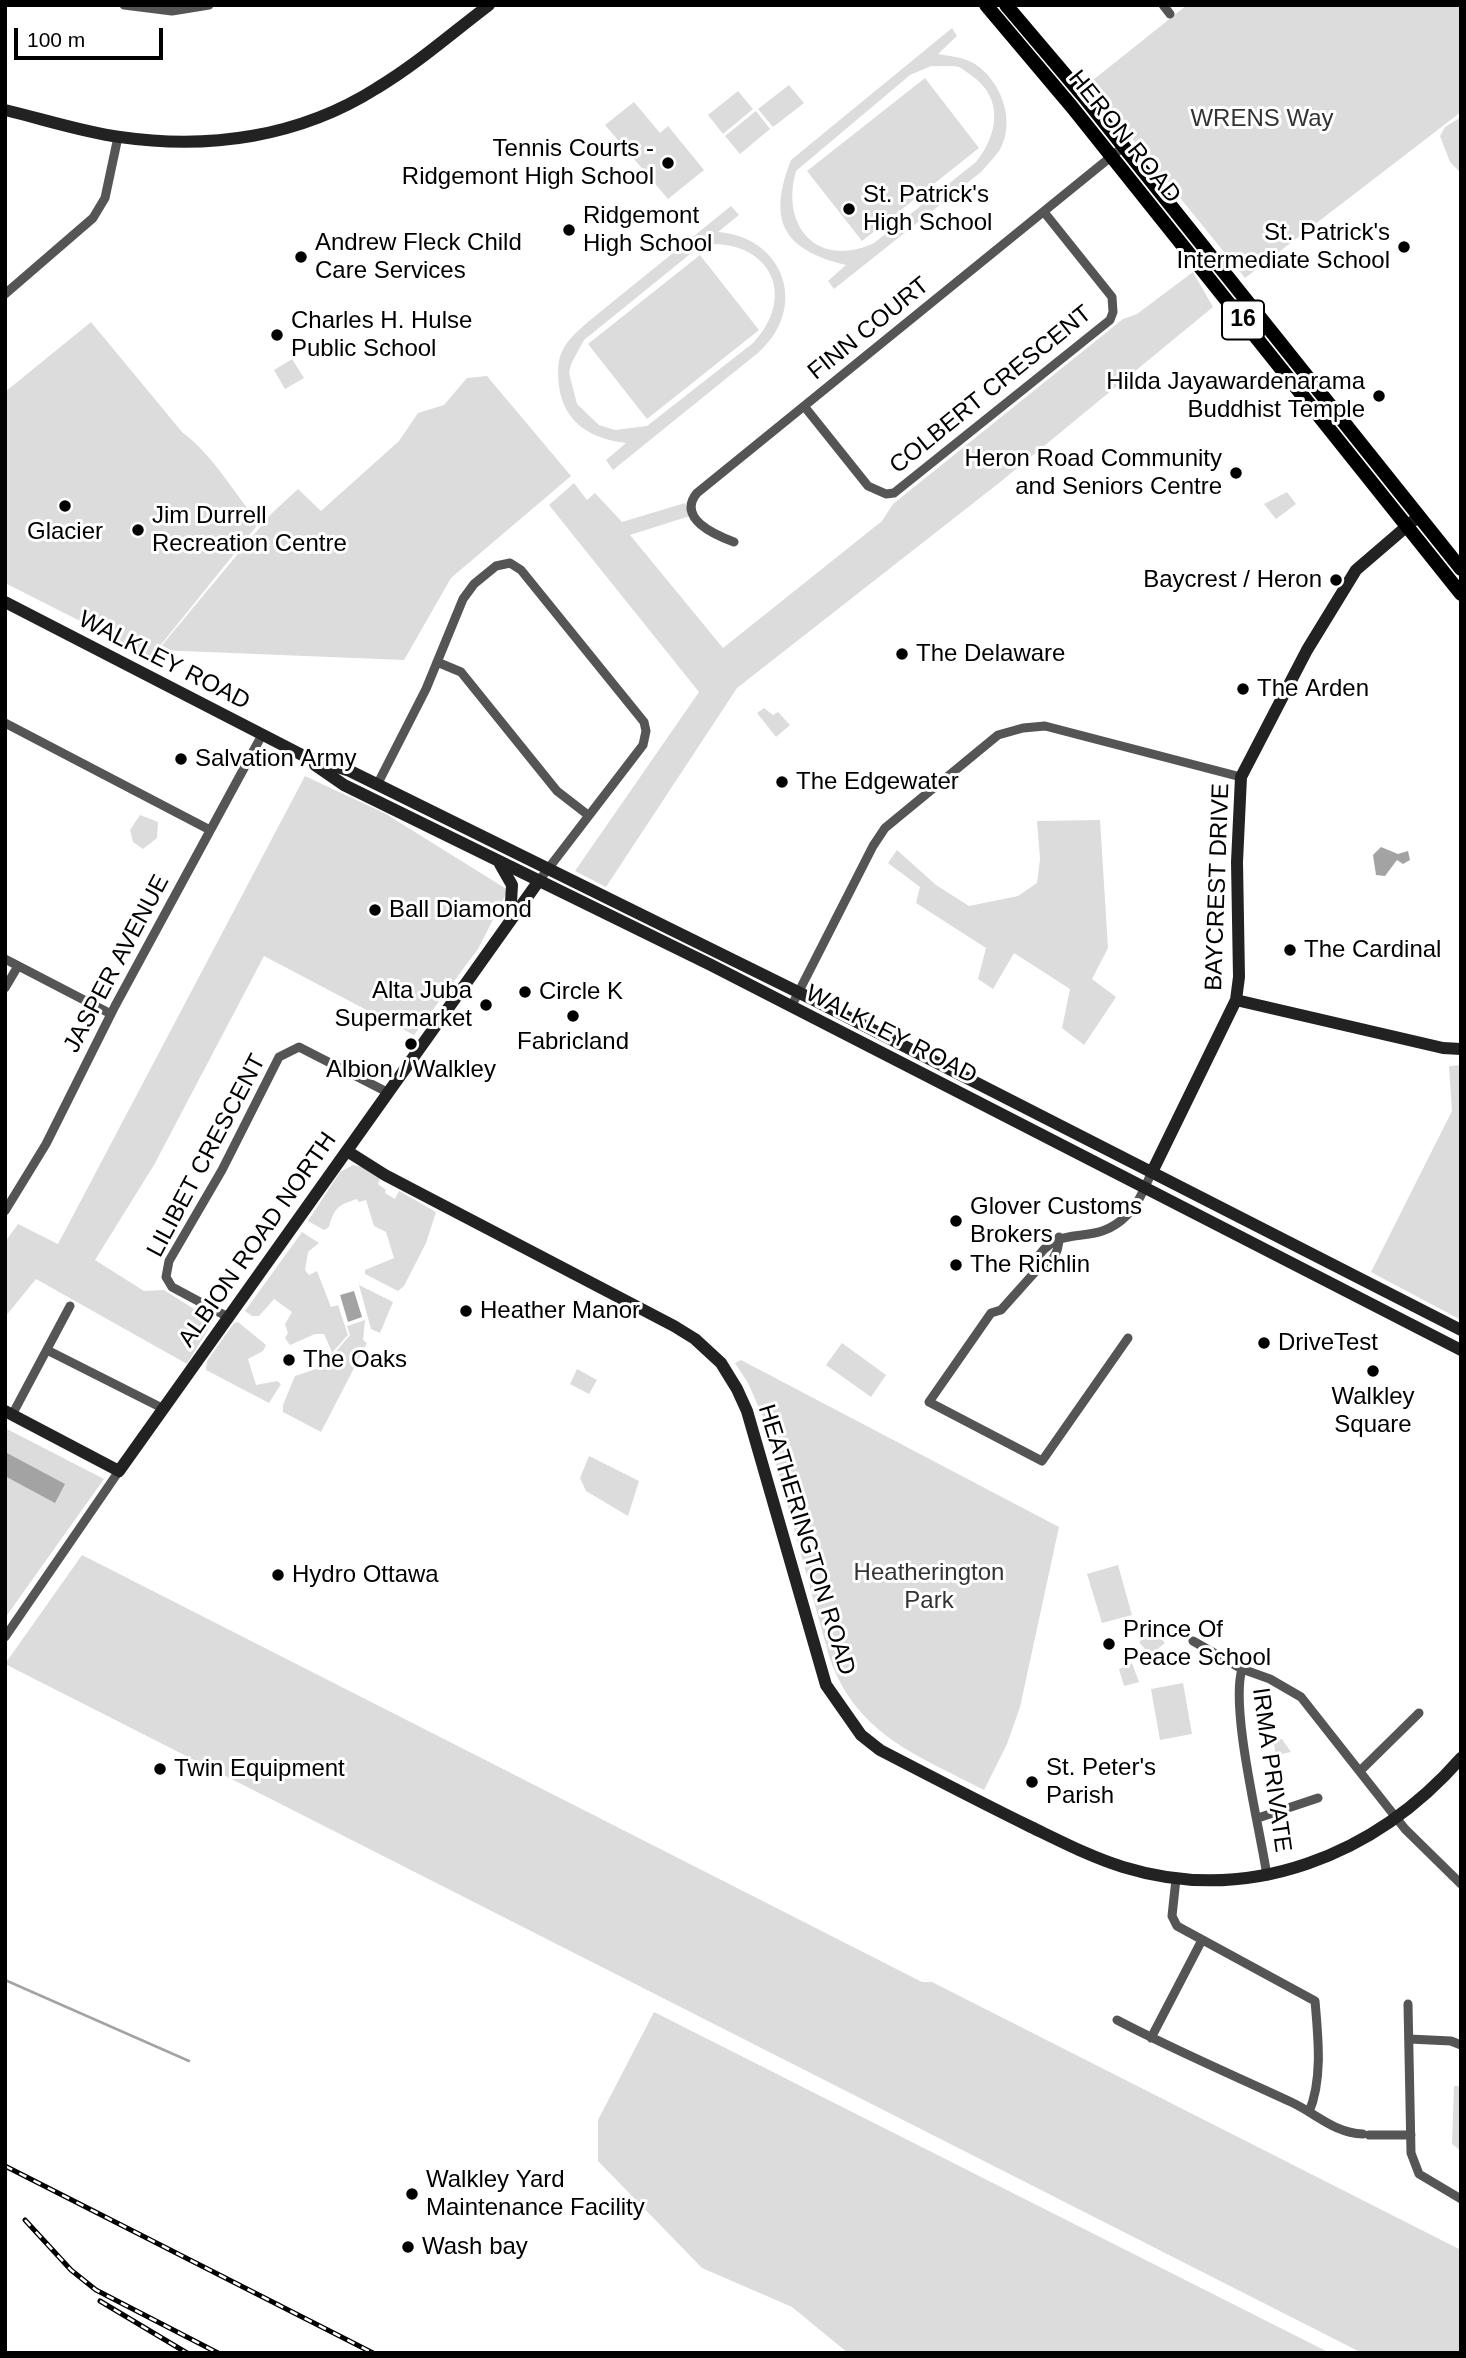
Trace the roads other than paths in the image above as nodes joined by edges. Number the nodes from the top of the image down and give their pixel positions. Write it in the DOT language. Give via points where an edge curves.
graph roads {
  1 [pos="124,5"];
  2 [pos="209,5"];
  3 [pos="489,5"];
  4 [pos="986,5"];
  5 [pos="1006,5"];
  6 [pos="1163,5"];
  7 [pos="1170,14"];
  8 [pos="5,110"];
  9 [pos="118,137"];
  10 [pos="1117,152"];
  11 [pos="1044,212"];
  12 [pos="5,294"];
  13 [pos="804,406"];
  14 [pos="1413,521"];
  15 [pos="734,542"];
  16 [pos="1461,569"];
  17 [pos="1461,594"];
  18 [pos="5,602"];
  19 [pos="437,662"];
  20 [pos="5,723"];
  21 [pos="262,735"];
  22 [pos="304,756"];
  23 [pos="1241,777"];
  24 [pos="377,785"];
  25 [pos="588,815"];
  26 [pos="210,830"];
  27 [pos="499,863"];
  28 [pos="547,869"];
  29 [pos="538,882"];
  30 [pos="510,920"];
  31 [pos="5,959"];
  32 [pos="18,966"];
  33 [pos="5,988"];
  34 [pos="799,992"];
  35 [pos="1236,1000"];
  36 [pos="791,1007"];
  37 [pos="111,1014"];
  38 [pos="1461,1049"];
  39 [pos="387,1092"];
  40 [pos="348,1151"];
  41 [pos="1152,1172"];
  42 [pos="1143,1189"];
  43 [pos="5,1211"];
  44 [pos="1059,1237"];
  45 [pos="1035,1272"];
  46 [pos="70,1306"];
  47 [pos="228,1317"];
  48 [pos="1461,1330"];
  49 [pos="1128,1338"];
  50 [pos="47,1350"];
  51 [pos="1461,1350"];
  52 [pos="164,1409"];
  53 [pos="9,1413"];
  54 [pos="119,1471"];
  55 [pos="5,1637"];
  56 [pos="1193,1641"];
  57 [pos="1242,1669"];
  58 [pos="1419,1713"];
  59 [pos="1461,1758"];
  60 [pos="1361,1770"];
  61 [pos="1318,1798"];
  62 [pos="1258,1818"];
  63 [pos="1397,1818"];
  64 [pos="1267,1876"];
  65 [pos="1176,1879"];
  66 [pos="1461,1884"];
  67 [pos="1202,1940"];
  68 [pos="1408,2004"];
  69 [pos="1117,2020"];
  70 [pos="1151,2038"];
  71 [pos="1409,2039"];
  72 [pos="1461,2045"];
  73 [pos="1309,2112"];
  74 [pos="1411,2135"];
  75 [pos="1461,2199"];
  1 -- 2 [label="street" via="172,11"];
  3 -- 9 [label="street" via="376,89 290,128 236,139 186,142"];
  4 -- 10 [label="main road, HERON ROAD / 16"];
  5 -- 10 [label="main road, HERON ROAD / 16"];
  6 -- 7 [label="street"];
  8 -- 9 [label="street"];
  9 -- 12 [label="street" via="105,198 93,218"];
  10 -- 11 [label="street, FINN COURT"];
  10 -- 14 [label="main road, HERON ROAD / 16"];
  11 -- 13 [label="street, FINN COURT"];
  11 -- 13 [label="street, COLBERT CRESCENT" via="1112,297 1110,320 894,493 868,486"];
  13 -- 15 [label="street, FINN COURT" via="694,498 693,515 707,532"];
  14 -- 16 [label="main road, HERON ROAD / 16"];
  14 -- 17 [label="main road, HERON ROAD / 16"];
  14 -- 23 [label="street, BAYCREST DRIVE" via="1356,570"];
  18 -- 21 [label="street, WALKLEY ROAD"];
  19 -- 24 [label="street"];
  19 -- 25 [label="street" via="461,672 557,791"];
  19 -- 25 [label="street, ALBION ROAD NORTH" via="463,599 474,584 503,563 521,570 644,722 643,745"];
  20 -- 26 [label="street"];
  21 -- 22 [label="street, WALKLEY ROAD"];
  21 -- 26 [label="street, JASPER AVENUE"];
  22 -- 24 [label="street, WALKLEY ROAD"];
  22 -- 27 [label="street, WALKLEY ROAD" via="344,785"];
  23 -- 34 [label="street" via="1054,728 1023,728 998,735 885,828"];
  23 -- 35 [label="street, BAYCREST DRIVE"];
  24 -- 28 [label="street, WALKLEY ROAD"];
  25 -- 28 [label="street, ALBION ROAD NORTH"];
  26 -- 37 [label="street, JASPER AVENUE"];
  27 -- 29 [label="street, WALKLEY ROAD"];
  27 -- 30 [label="street" via="512,885"];
  28 -- 29 [label="street, ALBION ROAD NORTH"];
  28 -- 34 [label="street, WALKLEY ROAD"];
  29 -- 30 [label="street, ALBION ROAD NORTH"];
  29 -- 36 [label="street, WALKLEY ROAD"];
  30 -- 39 [label="street, ALBION ROAD NORTH"];
  31 -- 32 [label="street"];
  32 -- 33 [label="street"];
  32 -- 37 [label="street"];
  34 -- 36 [label="street"];
  34 -- 41 [label="street, WALKLEY ROAD"];
  35 -- 38 [label="street"];
  35 -- 41 [label="street, BAYCREST DRIVE"];
  36 -- 42 [label="street, WALKLEY ROAD"];
  37 -- 43 [label="street, JASPER AVENUE" via="46,1144"];
  39 -- 40 [label="street, ALBION ROAD NORTH"];
  39 -- 47 [label="street, LILIBET CRESCENT" via="299,1047 279,1057 169,1261 166,1277 172,1287"];
  40 -- 47 [label="street, ALBION ROAD NORTH"];
  40 -- 65 [label="street, HEATHERINGTON ROAD" via="385,1175 674,1326 721,1363 747,1411 823,1677 862,1735 880,1749 1066,1845 1125,1868"];
  41 -- 42 [label="street"];
  41 -- 48 [label="street, WALKLEY ROAD"];
  42 -- 44 [label="street" via="1126,1217 1106,1230 1085,1237"];
  42 -- 51 [label="street, WALKLEY ROAD"];
  44 -- 45 [label="street" via="1041,1251"];
  44 -- 45 [label="street" via="1054,1258"];
  45 -- 49 [label="street" via="1001,1310 992,1313 929,1402 1042,1461"];
  46 -- 50 [label="street"];
  47 -- 52 [label="street, ALBION ROAD NORTH"];
  50 -- 52 [label="street"];
  50 -- 53 [label="street"];
  52 -- 54 [label="street, ALBION ROAD NORTH"];
  53 -- 54 [label="street"];
  54 -- 55 [label="street, ALBION ROAD NORTH"];
  56 -- 57 [label="street"];
  57 -- 60 [label="street" via="1301,1697"];
  57 -- 62 [label="street, IRMA PRIVATE" via="1237,1685"];
  58 -- 60 [label="street"];
  59 -- 63 [label="street, HEATHERINGTON ROAD"];
  60 -- 63 [label="street"];
  61 -- 62 [label="street"];
  62 -- 64 [label="street, IRMA PRIVATE"];
  63 -- 64 [label="street, HEATHERINGTON ROAD" via="1338,1854"];
  63 -- 66 [label="street"];
  64 -- 65 [label="street, HEATHERINGTON ROAD"];
  65 -- 67 [label="street" via="1172,1916 1177,1926"];
  67 -- 70 [label="street"];
  67 -- 73 [label="street" via="1315,2001 1317,2075"];
  68 -- 71 [label="street"];
  69 -- 70 [label="street"];
  70 -- 73 [label="street"];
  71 -- 72 [label="street"];
  71 -- 74 [label="street"];
  73 -- 74 [label="street" via="1344,2134"];
  74 -- 75 [label="street" via="1411,2153 1419,2174"];
}
